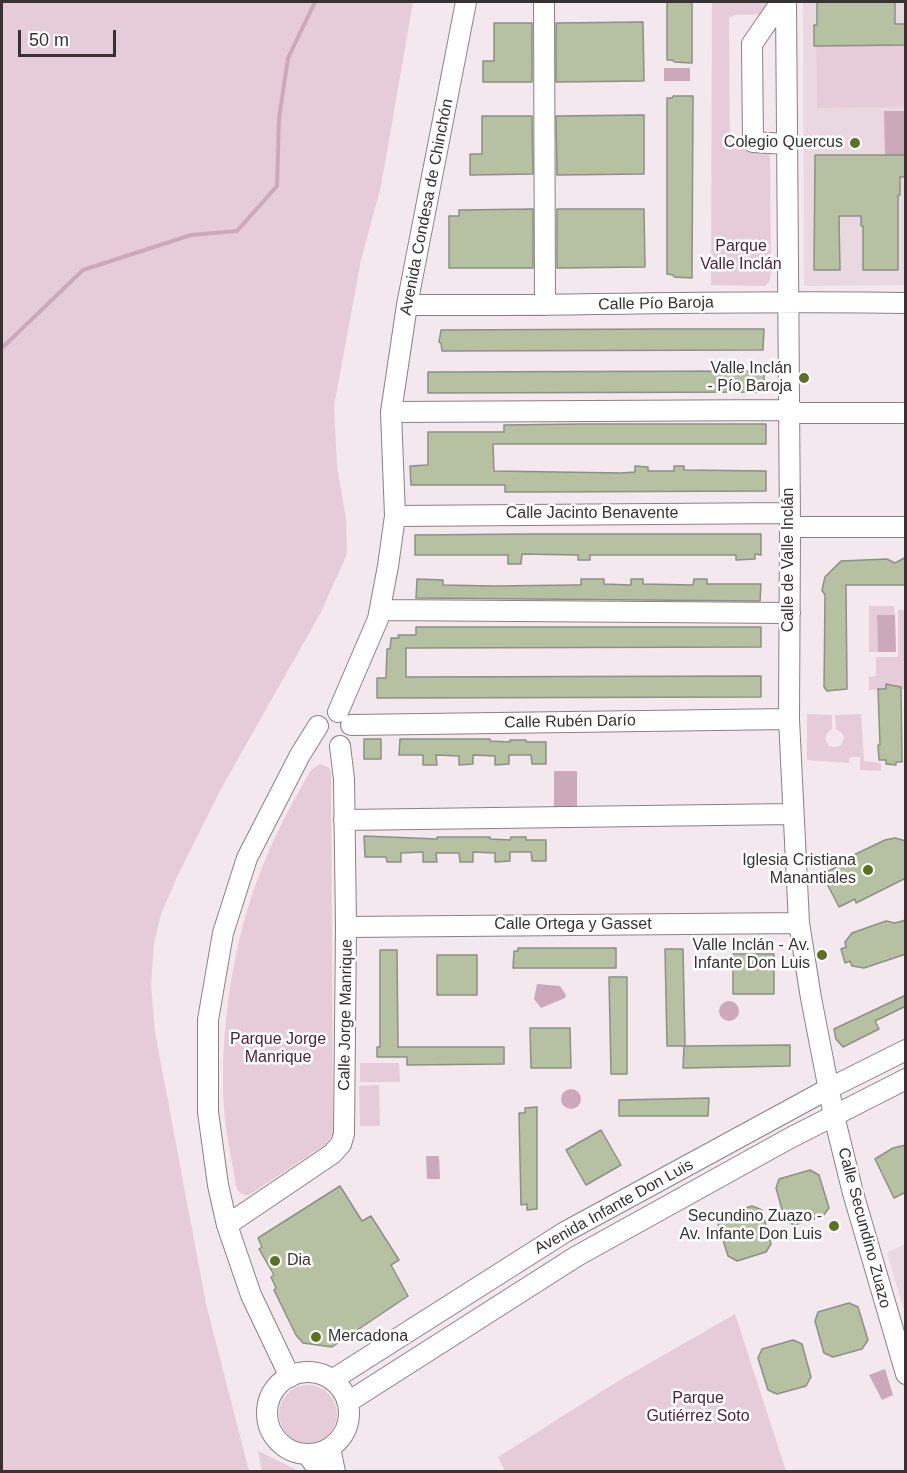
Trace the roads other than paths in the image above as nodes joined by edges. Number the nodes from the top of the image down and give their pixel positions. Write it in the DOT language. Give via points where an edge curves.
graph roads {
  1 [pos="466,2"];
  2 [pos="544,2"];
  3 [pos="781,2"];
  4 [pos="786,2"];
  5 [pos="786,144"];
  6 [pos="788,301"];
  7 [pos="906,303"];
  8 [pos="407,305"];
  9 [pos="545,306"];
  10 [pos="789,411"];
  11 [pos="392,412"];
  12 [pos="903,413"];
  13 [pos="395,516"];
  14 [pos="790,520"];
  15 [pos="906,526"];
  16 [pos="380,610"];
  17 [pos="790,613"];
  18 [pos="344,718"];
  19 [pos="789,719"];
  20 [pos="328,739"];
  21 [pos="793,814"];
  22 [pos="344,820"];
  23 [pos="799,923"];
  24 [pos="346,927"];
  25 [pos="906,1050"];
  26 [pos="906,1079"];
  27 [pos="828,1089"];
  28 [pos="834,1116"];
  29 [pos="227,1225"];
  30 [pos="906,1374"];
  31 [pos="290,1377"];
  32 [pos="332,1380"];
  33 [pos="348,1402"];
  34 [pos="330,1448"];
  35 [pos="307,1454"];
  36 [pos="320,1472"];
  37 [pos="335,1472"];
  1 -- 8 [label="street, Avenida Condesa de Chinchón"];
  2 -- 9 [label="street"];
  3 -- 5 [label="street" via="752,44 753,142"];
  4 -- 5 [label="street, Calle de Valle Inclán"];
  5 -- 6 [label="street, Calle de Valle Inclán"];
  6 -- 7 [label="street, Calle Pío Baroja"];
  6 -- 9 [label="street, Calle Pío Baroja"];
  6 -- 10 [label="street, Calle de Valle Inclán"];
  8 -- 9 [label="street, Calle Pío Baroja"];
  8 -- 11 [label="street, Avenida Condesa de Chinchón"];
  10 -- 11 [label="street"];
  10 -- 12 [label="street"];
  10 -- 14 [label="street, Calle de Valle Inclán"];
  11 -- 13 [label="street, Avenida Condesa de Chinchón"];
  13 -- 14 [label="street, Calle Jacinto Benavente"];
  13 -- 16 [label="street, Avenida Condesa de Chinchón"];
  14 -- 15 [label="street, Calle Jacinto Benavente"];
  14 -- 17 [label="street, Calle de Valle Inclán"];
  16 -- 17 [label="street"];
  16 -- 18 [label="street, Avenida Condesa de Chinchón"];
  17 -- 19 [label="street, Calle de Valle Inclán"];
  18 -- 19 [label="street, Calle Rubén Darío"];
  18 -- 20 [label="street, Avenida Condesa de Chinchón" via="351,736"];
  18 -- 20 [label="street" via="328,712 322,716"];
  19 -- 21 [label="street, Calle de Valle Inclán"];
  20 -- 22 [label="street, Calle Jorge Manrique" via="344,779"];
  20 -- 29 [label="street" via="300,755 247,858 223,933 208,1020 208,1112"];
  21 -- 22 [label="street"];
  21 -- 23 [label="street, Calle de Valle Inclán"];
  22 -- 24 [label="street, Calle Jorge Manrique"];
  23 -- 24 [label="street, Calle Ortega y Gasset"];
  23 -- 27 [label="street, Calle de Valle Inclán"];
  24 -- 29 [label="street, Calle Jorge Manrique" via="341,1144"];
  25 -- 27 [label="street, Avenida Infante Don Luis"];
  26 -- 28 [label="street, Avenida Infante Don Luis"];
  27 -- 28 [label="street, Calle de Valle Inclán"];
  27 -- 32 [label="street, Avenida Infante Don Luis" via="565,1232"];
  28 -- 30 [label="street, Calle Secundino Zuazo"];
  28 -- 33 [label="street, Avenida Infante Don Luis" via="577,1256"];
  29 -- 31 [label="street" via="250,1295"];
  31 -- 32 [label="street" via="311,1372"];
  31 -- 35 [label="street" via="272,1393 268,1422 284,1447"];
  32 -- 33 [label="street"];
  33 -- 34 [label="street" via="348,1423"];
  34 -- 35 [label="street"];
  34 -- 37 [label="street"];
  35 -- 36 [label="street"];
}
